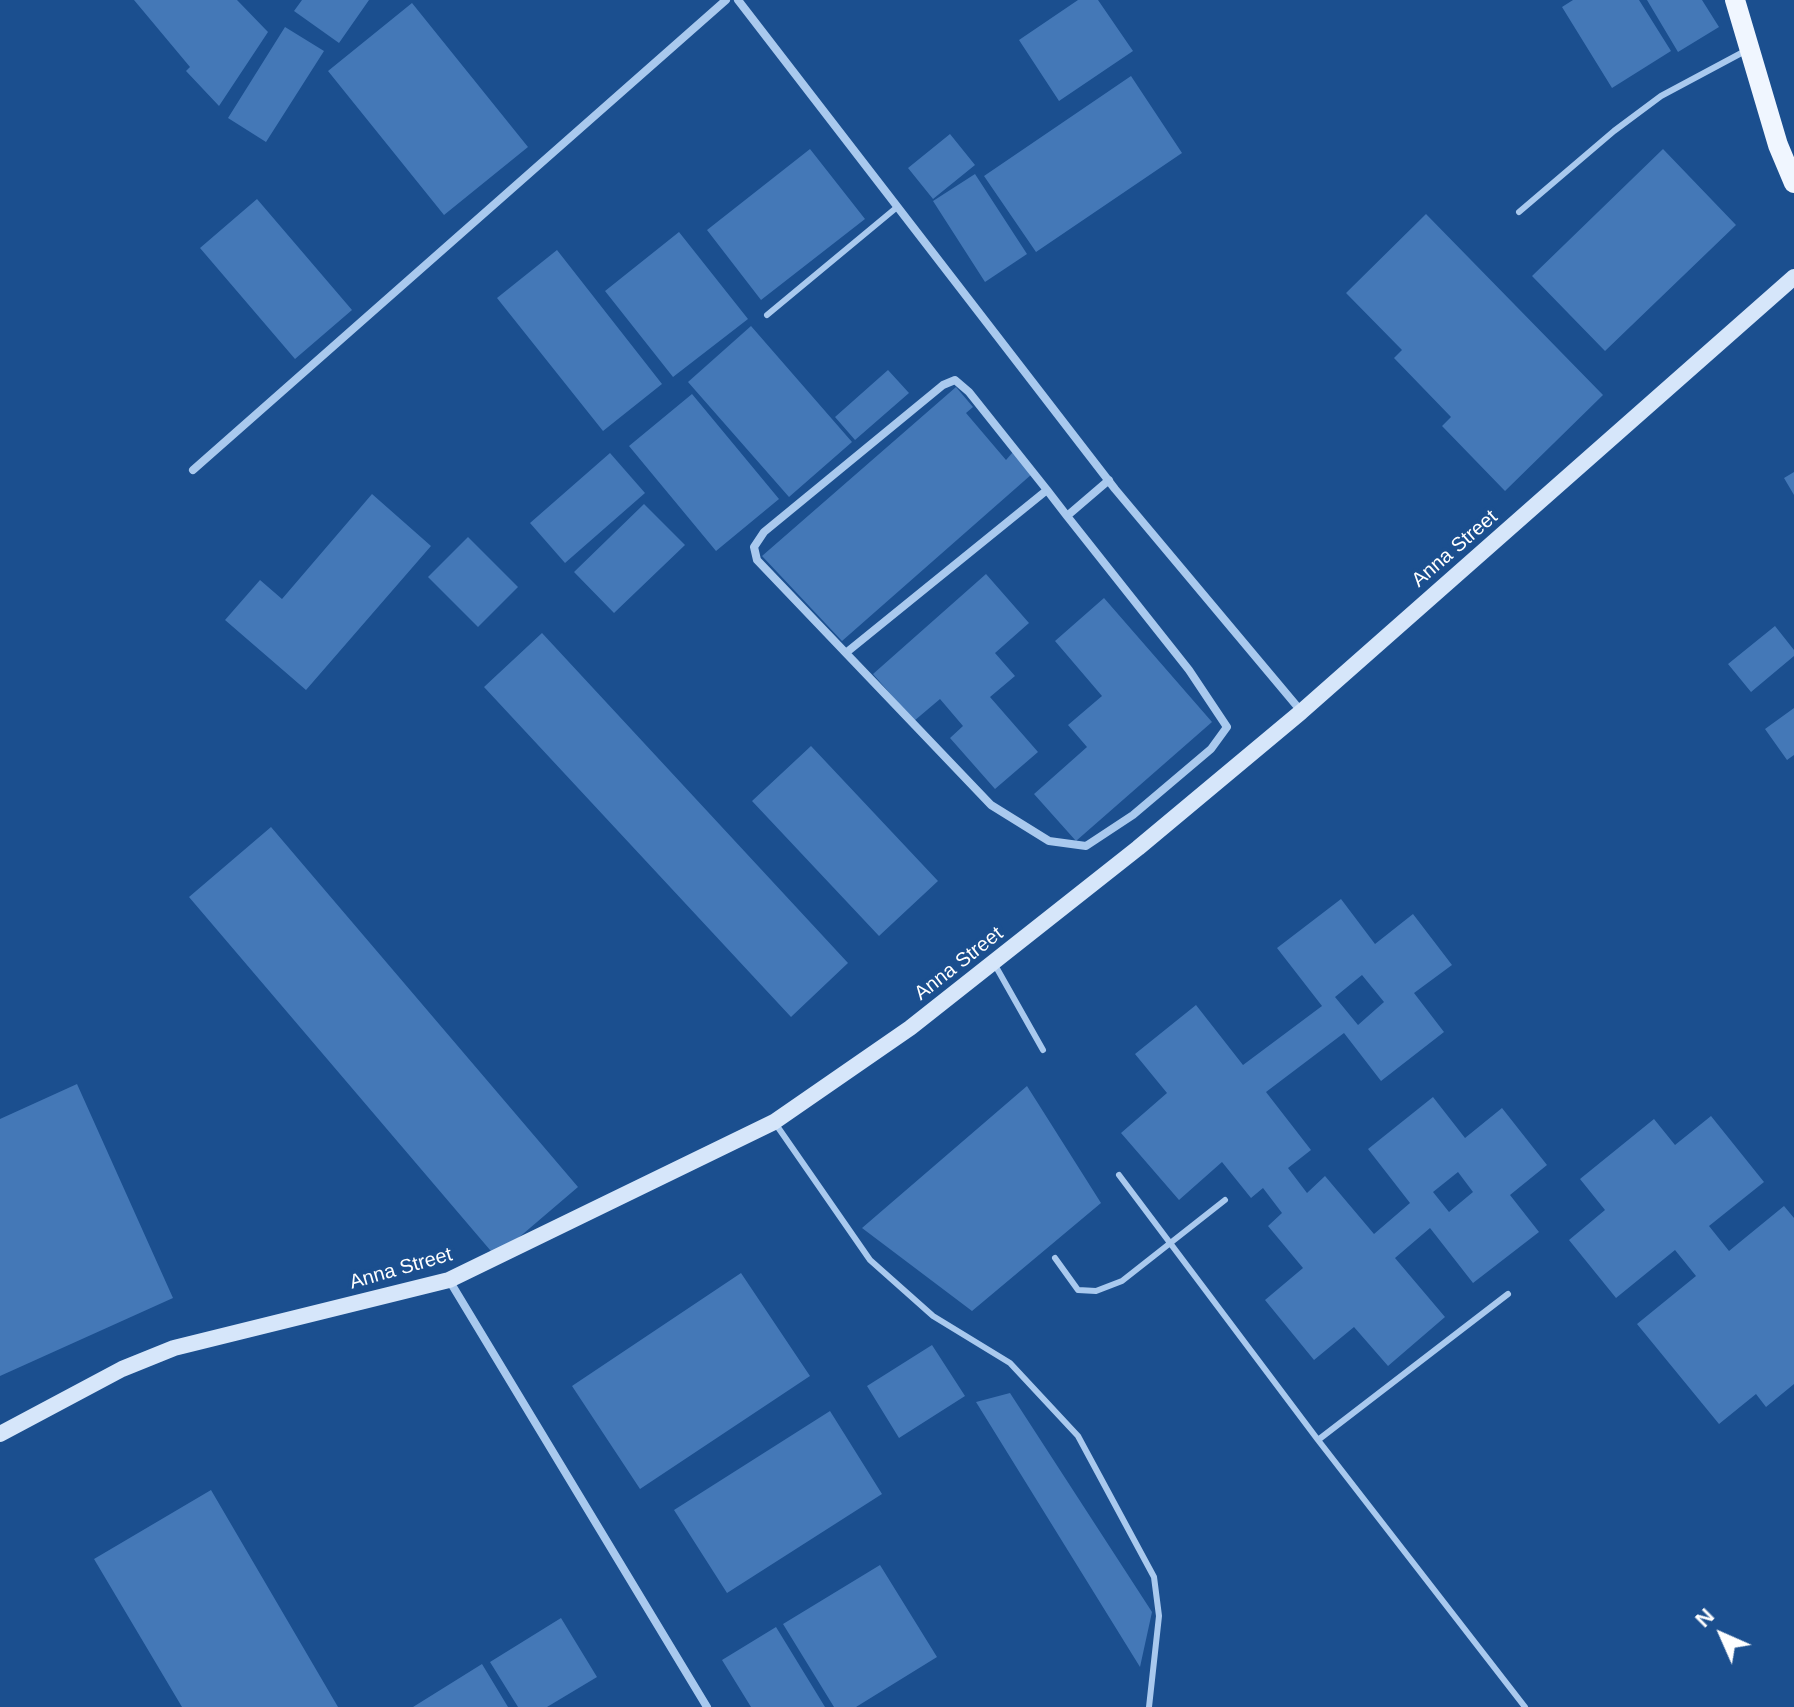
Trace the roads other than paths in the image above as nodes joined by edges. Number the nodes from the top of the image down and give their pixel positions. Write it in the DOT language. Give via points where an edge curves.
graph roads {
  1 [pos="726,0"];
  2 [pos="738,0"];
  3 [pos="1735,0"];
  4 [pos="1749,49"];
  5 [pos="1794,183"];
  6 [pos="896,208"];
  7 [pos="1519,212"];
  8 [pos="1794,277"];
  9 [pos="767,315"];
  10 [pos="193,470"];
  11 [pos="1109,480"];
  12 [pos="1047,490"];
  13 [pos="1067,516"];
  14 [pos="847,652"];
  15 [pos="1301,712"];
  16 [pos="993,962"];
  17 [pos="1043,1050"];
  18 [pos="774,1122"];
  19 [pos="1119,1175"];
  20 [pos="1225,1200"];
  21 [pos="1170,1243"];
  22 [pos="1055,1258"];
  23 [pos="449,1280"];
  24 [pos="1508,1294"];
  25 [pos="0,1434"];
  26 [pos="1318,1440"];
  27 [pos="707,1707"];
  28 [pos="1149,1707"];
  29 [pos="1525,1707"];
  1 -- 10 [label="street"];
  2 -- 6 [label="street"];
  3 -- 4 [label="main road"];
  4 -- 5 [label="main road"];
  4 -- 7 [label="lane" via="1661,96"];
  6 -- 9 [label="lane"];
  6 -- 11 [label="street"];
  8 -- 15 [label="street, Anna Street"];
  11 -- 13 [label="street"];
  11 -- 15 [label="street"];
  12 -- 13 [label="street"];
  12 -- 14 [label="street"];
  12 -- 14 [label="street" via="969,392 955,380 943,385 764,532 754,547 757,560"];
  13 -- 14 [label="street" via="1189,670 1227,727 1211,749 1133,815 1086,846 1049,841 991,805"];
  15 -- 16 [label="street, Anna Street"];
  16 -- 17 [label="lane"];
  16 -- 18 [label="street, Anna Street" via="910,1028"];
  18 -- 23 [label="street, Anna Street"];
  18 -- 28 [label="lane" via="870,1260 933,1316 1010,1363 1078,1436 1154,1577 1159,1616"];
  19 -- 21 [label="lane"];
  20 -- 21 [label="lane"];
  21 -- 22 [label="lane" via="1122,1281 1096,1291 1078,1290"];
  21 -- 26 [label="lane"];
  23 -- 25 [label="street, Anna Street" via="174,1348 122,1369"];
  23 -- 27 [label="street"];
  24 -- 26 [label="lane"];
  26 -- 29 [label="lane"];
}
